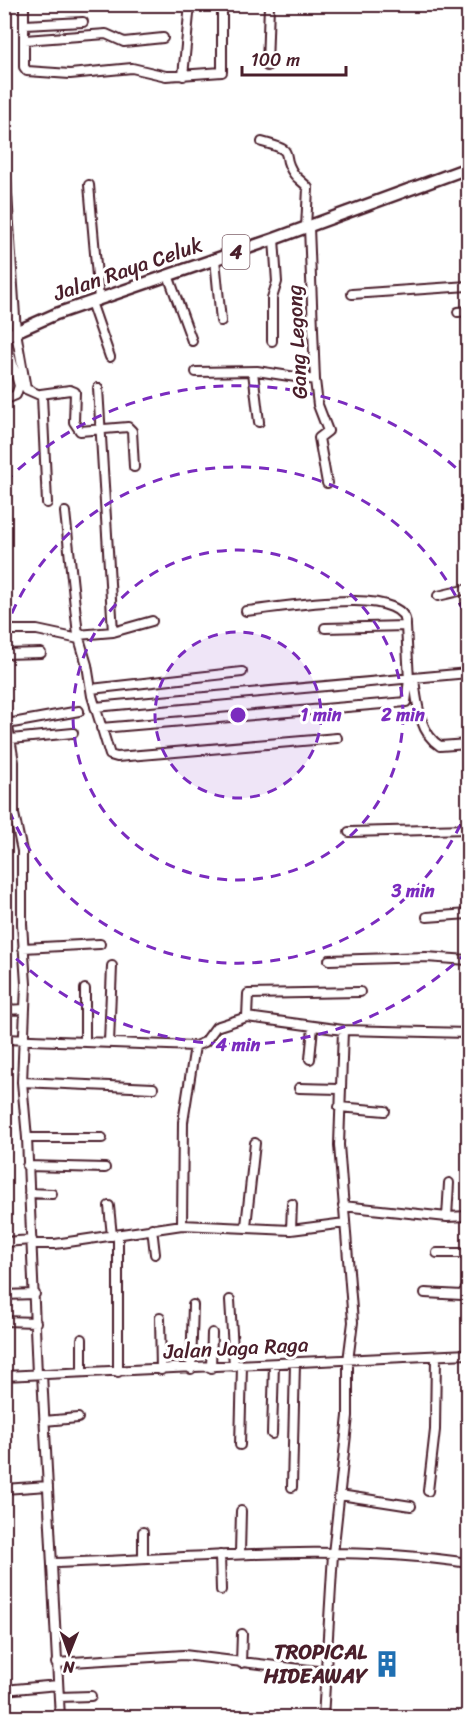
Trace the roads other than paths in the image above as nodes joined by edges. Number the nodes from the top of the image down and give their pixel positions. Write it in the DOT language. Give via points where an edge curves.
graph roads {
  1 [pos="24,4"];
  2 [pos="190,4"];
  3 [pos="222,4"];
  4 [pos="269,4"];
  5 [pos="83,21"];
  6 [pos="25,25"];
  7 [pos="164,38"];
  8 [pos="25,40"];
  9 [pos="267,66"];
  10 [pos="183,76"];
  11 [pos="262,142"];
  12 [pos="4,163"];
  13 [pos="468,168"];
  14 [pos="89,185"];
  15 [pos="307,227"];
  16 [pos="274,239"];
  17 [pos="214,259"];
  18 [pos="7,264"];
  19 [pos="168,275"];
  20 [pos="468,286"];
  21 [pos="352,294"];
  22 [pos="95,300"];
  23 [pos="468,311"];
  24 [pos="458,312"];
  25 [pos="221,321"];
  26 [pos="8,337"];
  27 [pos="192,340"];
  28 [pos="272,341"];
  29 [pos="110,357"];
  30 [pos="196,372"];
  31 [pos="253,372"];
  32 [pos="315,380"];
  33 [pos="98,388"];
  34 [pos="41,394"];
  35 [pos="4,400"];
  36 [pos="259,422"];
  37 [pos="100,430"];
  38 [pos="134,467"];
  39 [pos="327,483"];
  40 [pos="47,503"];
  41 [pos="65,512"];
  42 [pos="468,589"];
  43 [pos="438,596"];
  44 [pos="246,611"];
  45 [pos="152,621"];
  46 [pos="406,626"];
  47 [pos="325,628"];
  48 [pos="4,630"];
  49 [pos="113,632"];
  50 [pos="79,637"];
  51 [pos="41,653"];
  52 [pos="4,654"];
  53 [pos="242,672"];
  54 [pos="468,673"];
  55 [pos="412,680"];
  56 [pos="91,689"];
  57 [pos="95,706"];
  58 [pos="5,708"];
  59 [pos="79,711"];
  60 [pos="7,724"];
  61 [pos="101,728"];
  62 [pos="73,733"];
  63 [pos="337,738"];
  64 [pos="11,739"];
  65 [pos="468,744"];
  66 [pos="468,829"];
  67 [pos="349,832"];
  68 [pos="468,914"];
  69 [pos="427,917"];
  70 [pos="100,944"];
  71 [pos="23,948"];
  72 [pos="329,960"];
  73 [pos="468,960"];
  74 [pos="112,966"];
  75 [pos="86,989"];
  76 [pos="360,992"];
  77 [pos="25,1009"];
  78 [pos="4,1010"];
  79 [pos="247,1017"];
  80 [pos="313,1027"];
  81 [pos="343,1030"];
  82 [pos="468,1033"];
  83 [pos="23,1038"];
  84 [pos="4,1039"];
  85 [pos="85,1042"];
  86 [pos="109,1043"];
  87 [pos="195,1046"];
  88 [pos="310,1059"];
  89 [pos="22,1082"];
  90 [pos="153,1088"];
  91 [pos="299,1088"];
  92 [pos="339,1089"];
  93 [pos="339,1107"];
  94 [pos="385,1111"];
  95 [pos="27,1138"];
  96 [pos="102,1138"];
  97 [pos="255,1143"];
  98 [pos="27,1166"];
  99 [pos="105,1168"];
  100 [pos="448,1183"];
  101 [pos="29,1193"];
  102 [pos="52,1194"];
  103 [pos="292,1204"];
  104 [pos="109,1206"];
  105 [pos="343,1206"];
  106 [pos="468,1216"];
  107 [pos="447,1217"];
  108 [pos="345,1222"];
  109 [pos="182,1225"];
  110 [pos="246,1226"];
  111 [pos="153,1228"];
  112 [pos="291,1230"];
  113 [pos="115,1236"];
  114 [pos="4,1242"];
  115 [pos="32,1242"];
  116 [pos="437,1253"];
  117 [pos="468,1253"];
  118 [pos="155,1254"];
  119 [pos="468,1286"];
  120 [pos="425,1293"];
  121 [pos="4,1294"];
  122 [pos="35,1294"];
  123 [pos="230,1300"];
  124 [pos="193,1305"];
  125 [pos="160,1318"];
  126 [pos="4,1321"];
  127 [pos="36,1323"];
  128 [pos="212,1333"];
  129 [pos="82,1339"];
  130 [pos="468,1354"];
  131 [pos="436,1356"];
  132 [pos="348,1361"];
  133 [pos="296,1363"];
  134 [pos="274,1364"];
  135 [pos="238,1366"];
  136 [pos="211,1368"];
  137 [pos="191,1369"];
  138 [pos="161,1370"];
  139 [pos="82,1372"];
  140 [pos="118,1372"];
  141 [pos="39,1374"];
  142 [pos="4,1376"];
  143 [pos="78,1419"];
  144 [pos="44,1421"];
  145 [pos="272,1434"];
  146 [pos="240,1445"];
  147 [pos="48,1486"];
  148 [pos="292,1486"];
  149 [pos="4,1489"];
  150 [pos="428,1491"];
  151 [pos="340,1495"];
  152 [pos="411,1506"];
  153 [pos="241,1511"];
  154 [pos="143,1532"];
  155 [pos="240,1554"];
  156 [pos="333,1554"];
  157 [pos="220,1555"];
  158 [pos="143,1559"];
  159 [pos="54,1563"];
  160 [pos="468,1563"];
  161 [pos="221,1590"];
  162 [pos="242,1634"];
  163 [pos="56,1663"];
  164 [pos="241,1663"];
  165 [pos="326,1672"];
  166 [pos="58,1685"];
  167 [pos="4,1690"];
  168 [pos="91,1696"];
  169 [pos="59,1697"];
  170 [pos="324,1716"];
  171 [pos="60,1718"];
  172 [pos="349,1718"];
  1 -- 6 [label="street"];
  2 -- 10 [label="street"];
  3 -- 10 [label="street" via="222,71"];
  4 -- 9 [label="street"];
  5 -- 6 [label="street"];
  6 -- 8 [label="street"];
  7 -- 8 [label="street" via="124,42 106,34"];
  8 -- 10 [label="street" via="24,67 30,72 70,74 132,68"];
  11 -- 15 [label="street, Gang Legong" via="282,147 292,172 308,188"];
  12 -- 18 [label="street"];
  13 -- 15 [label="highway, Jalan Raya Celuk / 4"];
  14 -- 22 [label="street"];
  15 -- 16 [label="highway, Jalan Raya Celuk / 4"];
  15 -- 32 [label="street, Gang Legong"];
  16 -- 17 [label="highway, Jalan Raya Celuk / 4"];
  16 -- 28 [label="street" via="277,282 272,296"];
  17 -- 19 [label="highway, Jalan Raya Celuk / 4"];
  17 -- 25 [label="street"];
  18 -- 26 [label="street"];
  19 -- 22 [label="highway, Jalan Raya Celuk / 4"];
  19 -- 27 [label="street"];
  20 -- 21 [label="street"];
  22 -- 26 [label="highway, Jalan Raya Celuk / 4"];
  22 -- 29 [label="street"];
  23 -- 24 [label="street"];
  26 -- 34 [label="street" via="26,389"];
  26 -- 35 [label="street" via="19,386 16,396"];
  30 -- 31 [label="street"];
  31 -- 32 [label="street"];
  31 -- 36 [label="street"];
  32 -- 39 [label="street, Gang Legong" via="318,405 328,430 319,438"];
  33 -- 37 [label="street"];
  34 -- 37 [label="street" via="74,391 77,429"];
  34 -- 40 [label="street"];
  37 -- 38 [label="street" via="126,426 130,429"];
  37 -- 49 [label="street"];
  41 -- 50 [label="street"];
  42 -- 43 [label="street"];
  44 -- 46 [label="street" via="376,601 396,608 405,617"];
  45 -- 49 [label="street"];
  46 -- 47 [label="street"];
  46 -- 55 [label="street"];
  48 -- 50 [label="street" via="37,630"];
  49 -- 50 [label="street"];
  50 -- 56 [label="street"];
  51 -- 52 [label="street"];
  53 -- 56 [label="street"];
  54 -- 55 [label="street"];
  55 -- 57 [label="street"];
  55 -- 61 [label="street" via="403,703"];
  55 -- 65 [label="street" via="420,717 434,741 440,746"];
  56 -- 57 [label="street"];
  57 -- 61 [label="street"];
  58 -- 60 [label="street"];
  59 -- 60 [label="street"];
  60 -- 64 [label="street"];
  61 -- 63 [label="street" via="113,757"];
  62 -- 64 [label="street"];
  64 -- 71 [label="street" via="14,814 22,851"];
  66 -- 67 [label="street"];
  68 -- 69 [label="street"];
  70 -- 71 [label="street"];
  71 -- 77 [label="street"];
  72 -- 73 [label="street"];
  74 -- 86 [label="street"];
  75 -- 85 [label="street"];
  76 -- 79 [label="street" via="248,994"];
  77 -- 78 [label="street"];
  77 -- 83 [label="street"];
  79 -- 80 [label="street"];
  79 -- 87 [label="street" via="216,1027 205,1042"];
  80 -- 81 [label="street"];
  80 -- 88 [label="street"];
  81 -- 82 [label="street"];
  81 -- 92 [label="street"];
  83 -- 84 [label="street"];
  83 -- 85 [label="street"];
  83 -- 89 [label="street"];
  85 -- 86 [label="street"];
  86 -- 87 [label="street"];
  87 -- 109 [label="street" via="183,1122"];
  89 -- 90 [label="street"];
  89 -- 95 [label="street"];
  91 -- 92 [label="street"];
  92 -- 93 [label="street"];
  93 -- 94 [label="street"];
  93 -- 105 [label="street"];
  95 -- 96 [label="street"];
  95 -- 98 [label="street"];
  97 -- 110 [label="street"];
  98 -- 99 [label="street"];
  98 -- 101 [label="street"];
  100 -- 107 [label="street"];
  101 -- 102 [label="street"];
  101 -- 115 [label="street"];
  103 -- 112 [label="street"];
  104 -- 113 [label="street"];
  105 -- 107 [label="street"];
  105 -- 108 [label="street"];
  106 -- 107 [label="street"];
  108 -- 112 [label="street"];
  108 -- 132 [label="street" via="352,1297"];
  109 -- 110 [label="street"];
  109 -- 111 [label="street"];
  110 -- 112 [label="street"];
  111 -- 113 [label="street"];
  111 -- 118 [label="street"];
  113 -- 115 [label="street" via="55,1244"];
  113 -- 140 [label="street"];
  114 -- 115 [label="street"];
  115 -- 122 [label="street"];
  116 -- 117 [label="street"];
  119 -- 120 [label="street" via="462,1295"];
  121 -- 122 [label="street"];
  122 -- 127 [label="street"];
  123 -- 135 [label="street"];
  124 -- 137 [label="street"];
  125 -- 138 [label="street"];
  126 -- 127 [label="street"];
  127 -- 141 [label="street"];
  128 -- 136 [label="street"];
  129 -- 139 [label="street"];
  130 -- 131 [label="street, Jalan Jaga Raga"];
  131 -- 132 [label="street, Jalan Jaga Raga"];
  131 -- 150 [label="street" via="435,1430"];
  132 -- 133 [label="street, Jalan Jaga Raga"];
  132 -- 151 [label="street" via="348,1416"];
  133 -- 134 [label="street, Jalan Jaga Raga"];
  133 -- 148 [label="street"];
  134 -- 135 [label="street, Jalan Jaga Raga"];
  134 -- 145 [label="street"];
  135 -- 136 [label="street, Jalan Jaga Raga"];
  135 -- 146 [label="street"];
  136 -- 137 [label="street, Jalan Jaga Raga"];
  137 -- 138 [label="street, Jalan Jaga Raga"];
  138 -- 140 [label="street, Jalan Jaga Raga"];
  139 -- 140 [label="street, Jalan Jaga Raga"];
  139 -- 141 [label="street, Jalan Jaga Raga"];
  141 -- 142 [label="street, Jalan Jaga Raga"];
  141 -- 144 [label="street"];
  143 -- 144 [label="street"];
  144 -- 147 [label="street"];
  147 -- 149 [label="street"];
  147 -- 159 [label="street"];
  151 -- 152 [label="street"];
  151 -- 156 [label="street"];
  153 -- 155 [label="street"];
  154 -- 158 [label="street"];
  155 -- 156 [label="street"];
  155 -- 157 [label="street"];
  156 -- 160 [label="street" via="409,1554"];
  156 -- 165 [label="street"];
  157 -- 158 [label="street"];
  157 -- 161 [label="street"];
  158 -- 159 [label="street"];
  159 -- 163 [label="street"];
  162 -- 164 [label="street"];
  163 -- 164 [label="street" via="184,1655"];
  163 -- 166 [label="street"];
  164 -- 165 [label="street"];
  165 -- 170 [label="street"];
  166 -- 167 [label="street"];
  166 -- 169 [label="street"];
  168 -- 169 [label="street"];
  169 -- 171 [label="street"];
  170 -- 172 [label="street"];
}
